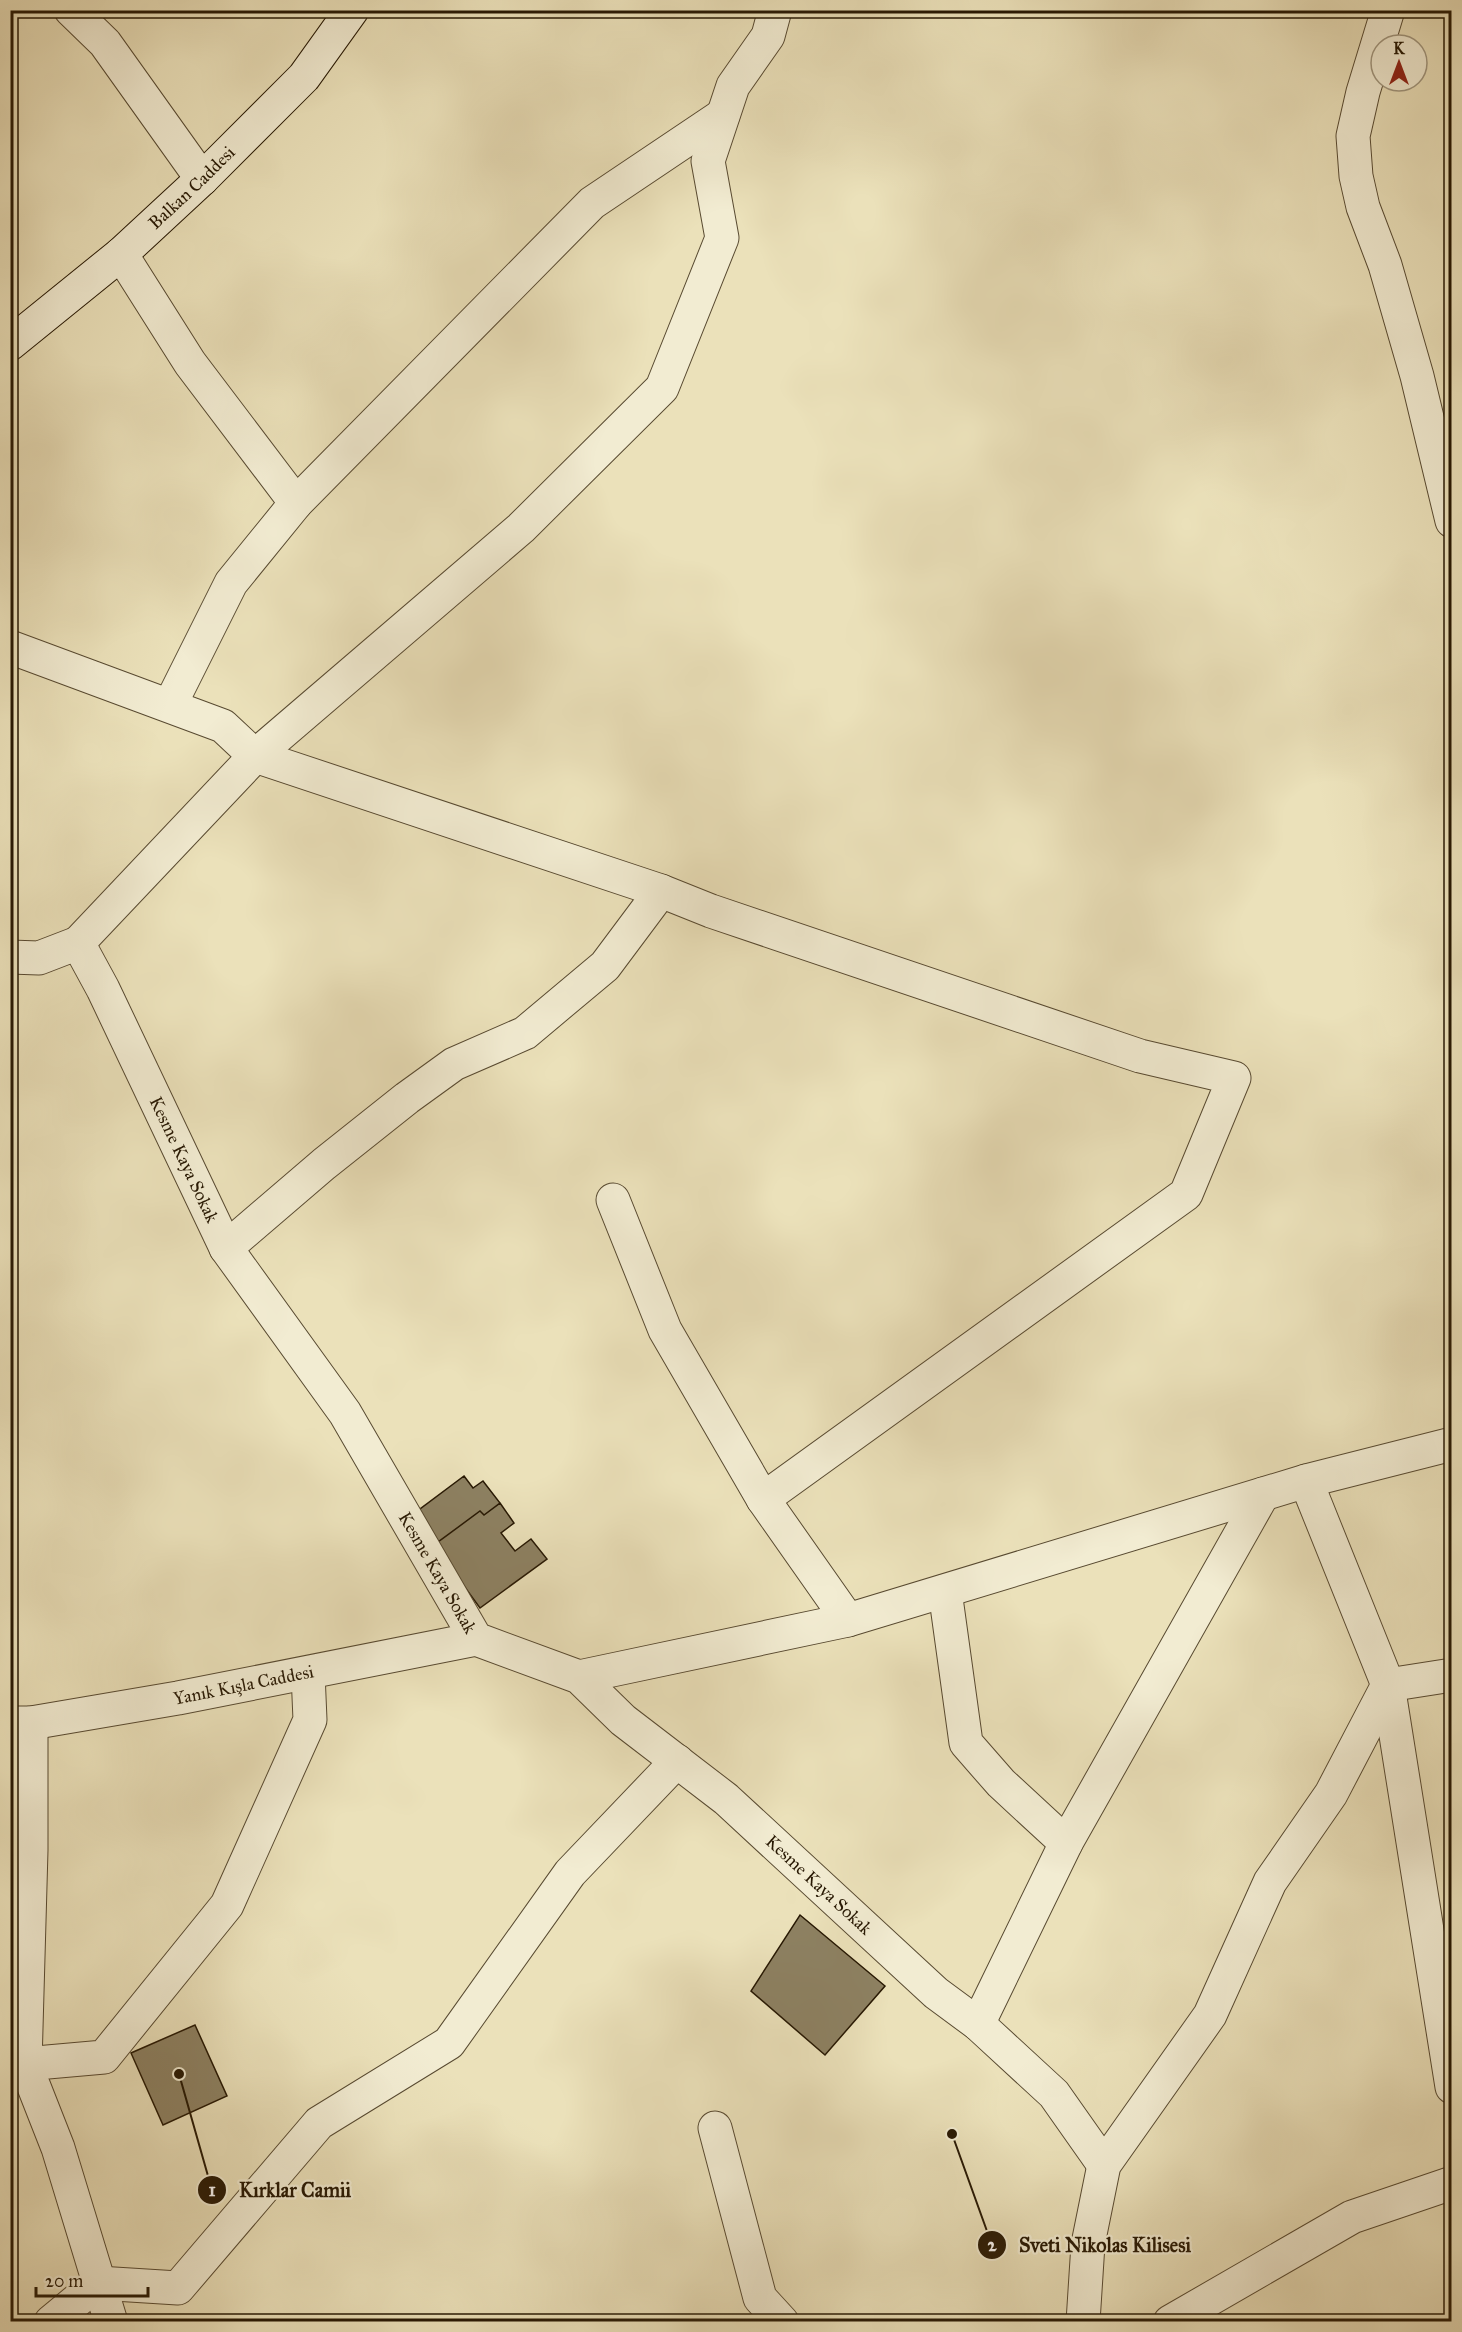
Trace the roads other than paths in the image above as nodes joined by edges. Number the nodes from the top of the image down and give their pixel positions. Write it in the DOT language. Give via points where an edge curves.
graph roads {
  1 [pos="71,10"];
  2 [pos="352,10"];
  3 [pos="775,10"];
  4 [pos="1388,10"];
  5 [pos="723,115"];
  6 [pos="202,179"];
  7 [pos="121,254"];
  8 [pos="10,344"];
  9 [pos="296,503"];
  10 [pos="1452,522"];
  11 [pos="10,647"];
  12 [pos="170,705"];
  13 [pos="255,756"];
  14 [pos="661,891"];
  15 [pos="78,943"];
  16 [pos="10,957"];
  17 [pos="613,1200"];
  18 [pos="226,1248"];
  19 [pos="1452,1444"];
  20 [pos="1306,1481"];
  21 [pos="1263,1494"];
  22 [pos="763,1499"];
  23 [pos="945,1591"];
  24 [pos="848,1620"];
  25 [pos="476,1639"];
  26 [pos="308,1673"];
  27 [pos="1452,1676"];
  28 [pos="579,1677"];
  29 [pos="1388,1685"];
  30 [pos="21,1723"];
  31 [pos="677,1761"];
  32 [pos="1066,1843"];
  33 [pos="978,2024"];
  34 [pos="18,2068"];
  35 [pos="1452,2087"];
  36 [pos="715,2128"];
  37 [pos="1104,2165"];
  38 [pos="1452,2183"];
  39 [pos="98,2283"];
  40 [pos="51,2322"];
  41 [pos="111,2322"];
  42 [pos="782,2322"];
  43 [pos="1083,2322"];
  44 [pos="1170,2322"];
  1 -- 6 [label="street" via="105,43"];
  2 -- 6 [label="street, Balkan Caddesi" via="304,77"];
  3 -- 5 [label="street" via="768,36 733,86"];
  4 -- 10 [label="street" via="1353,136 1356,176 1417,376"];
  5 -- 9 [label="street" via="592,203"];
  5 -- 13 [label="street" via="708,161 722,238 662,388 522,528"];
  6 -- 7 [label="street, Balkan Caddesi"];
  7 -- 8 [label="street, Balkan Caddesi"];
  7 -- 9 [label="street" via="190,363"];
  9 -- 12 [label="street" via="231,583"];
  11 -- 12 [label="street"];
  12 -- 13 [label="street" via="223,726"];
  13 -- 14 [label="street"];
  13 -- 15 [label="street"];
  14 -- 18 [label="street" via="605,966 525,1033 454,1064 324,1164"];
  14 -- 22 [label="street" via="1140,1056 1234,1078 1186,1194"];
  15 -- 16 [label="street" via="39,958"];
  15 -- 18 [label="street, Kesme Kaya Sokak"];
  17 -- 22 [label="street" via="666,1330"];
  18 -- 25 [label="street, Kesme Kaya Sokak" via="345,1413"];
  19 -- 20 [label="street"];
  20 -- 21 [label="street"];
  20 -- 29 [label="street"];
  21 -- 23 [label="street"];
  21 -- 32 [label="street"];
  22 -- 24 [label="street"];
  23 -- 24 [label="street"];
  23 -- 32 [label="street" via="966,1743 1001,1783"];
  24 -- 28 [label="street"];
  25 -- 26 [label="street, Yanık Kışla Caddesi"];
  25 -- 28 [label="street, Kesme Kaya Sokak"];
  26 -- 30 [label="street, Yanık Kışla Caddesi"];
  26 -- 34 [label="street" via="310,1720 227,1905 104,2057"];
  27 -- 29 [label="street"];
  28 -- 31 [label="street, Kesme Kaya Sokak" via="623,1720"];
  29 -- 35 [label="street"];
  29 -- 37 [label="street" via="1331,1794 1270,1882 1210,2014"];
  30 -- 34 [label="street" via="31,1850"];
  31 -- 33 [label="street, Kesme Kaya Sokak" via="726,1799 936,1993"];
  31 -- 39 [label="street" via="570,1873 449,2043 319,2123 178,2288"];
  32 -- 33 [label="street"];
  33 -- 37 [label="street, Kesme Kaya Sokak" via="1054,2094"];
  34 -- 39 [label="street" via="58,2148"];
  36 -- 42 [label="street" via="760,2298"];
  37 -- 43 [label="street" via="1088,2244"];
  38 -- 44 [label="street" via="1352,2217"];
  39 -- 40 [label="street"];
  39 -- 41 [label="street"];
}
